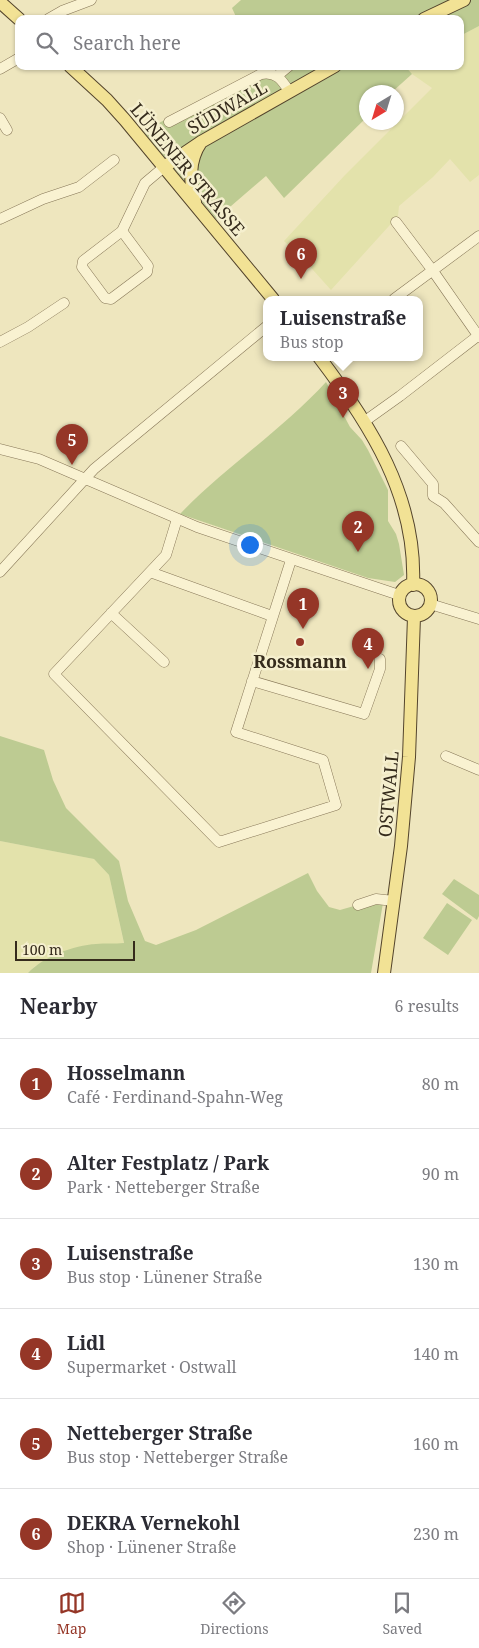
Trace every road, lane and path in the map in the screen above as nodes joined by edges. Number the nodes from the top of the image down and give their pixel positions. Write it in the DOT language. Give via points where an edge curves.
graph roads {
  1 [pos="91,0"];
  2 [pos="464,0"];
  3 [pos="0,2"];
  4 [pos="15,15"];
  5 [pos="55,15"];
  6 [pos="432,15"];
  7 [pos="15,60"];
  8 [pos="0,69"];
  9 [pos="74,70"];
  10 [pos="284,70"];
  11 [pos="328,70"];
  12 [pos="277,76"];
  13 [pos="289,92"];
  14 [pos="0,118"];
  15 [pos="169,122"];
  16 [pos="7,130"];
  17 [pos="201,142"];
  18 [pos="114,160"];
  19 [pos="164,167"];
  20 [pos="196,205"];
  21 [pos="0,218"];
  22 [pos="396,222"];
  23 [pos="122,231"];
  24 [pos="479,236"];
  25 [pos="433,271"];
  26 [pos="271,296"];
  27 [pos="398,296"];
  28 [pos="64,303"];
  29 [pos="263,329"];
  30 [pos="479,335"];
  31 [pos="0,342"];
  32 [pos="322,361"];
  33 [pos="365,421"];
  34 [pos="401,446"];
  35 [pos="0,449"];
  36 [pos="85,478"];
  37 [pos="177,519"];
  38 [pos="479,542"];
  39 [pos="291,560"];
  40 [pos="0,572"];
  41 [pos="150,572"];
  42 [pos="414,584"];
  43 [pos="399,595"];
  44 [pos="430,604"];
  45 [pos="111,613"];
  46 [pos="272,616"];
  47 [pos="414,616"];
  48 [pos="479,620"];
  49 [pos="380,659"];
  50 [pos="164,662"];
  51 [pos="252,680"];
  52 [pos="446,756"];
  53 [pos="479,770"];
  54 [pos="394,901"];
  55 [pos="358,905"];
  56 [pos="384,973"];
  1 -- 5 [label="street"];
  2 -- 6 [label="main road"];
  3 -- 4 [label="main road"];
  7 -- 8 [label="street"];
  9 -- 19 [label="main road, LÜNENER STRASSE" via="107,100"];
  10 -- 12 [label="street"];
  11 -- 13 [label="main road, SÜDWALL"];
  12 -- 13 [label="street"];
  12 -- 15 [label="street, LÜNENER STRASSE" via="260,74"];
  13 -- 17 [label="main road, SÜDWALL"];
  14 -- 16 [label="street"];
  17 -- 19 [label="main road, SÜDWALL"];
  17 -- 20 [label="main road" via="191,170"];
  18 -- 21 [label="street" via="79,187"];
  19 -- 20 [label="main road, LÜNENER STRASSE"];
  19 -- 23 [label="street" via="145,183"];
  20 -- 26 [label="main road, LÜNENER STRASSE"];
  22 -- 25 [label="street"];
  23 -- 23 [label="street" via="83,261 82,267 105,298 111,299 147,272 148,266"];
  24 -- 25 [label="street"];
  25 -- 27 [label="street"];
  25 -- 30 [label="street"];
  28 -- 31 [label="street"];
  29 -- 36 [label="street"];
  30 -- 33 [label="street"];
  32 -- 33 [label="main road"];
  33 -- 42 [label="main road" via="388,463 407,515 413,547"];
  34 -- 38 [label="street" via="433,484 433,496 444,503"];
  35 -- 36 [label="street" via="39,459"];
  36 -- 37 [label="street"];
  36 -- 40 [label="street"];
  37 -- 39 [label="street"];
  37 -- 41 [label="street" via="166,555"];
  39 -- 43 [label="street"];
  39 -- 46 [label="street"];
  41 -- 45 [label="street"];
  41 -- 46 [label="street"];
  42 -- 43 [label="main road"];
  42 -- 44 [label="main road" via="427,590"];
  43 -- 47 [label="main road" via="398,602 403,612"];
  44 -- 47 [label="main road" via="424,613"];
  44 -- 48 [label="street"];
  45 -- 50 [label="street"];
  45 -- 51 [label="street" via="54,674 219,842 336,805 323,760 236,732"];
  46 -- 51 [label="street"];
  47 -- 54 [label="main road, OSTWALL" via="409,757"];
  49 -- 51 [label="street" via="380,669 364,714"];
  52 -- 53 [label="street"];
  54 -- 55 [label="street" via="376,899"];
  54 -- 56 [label="main road, OSTWALL"];
}
